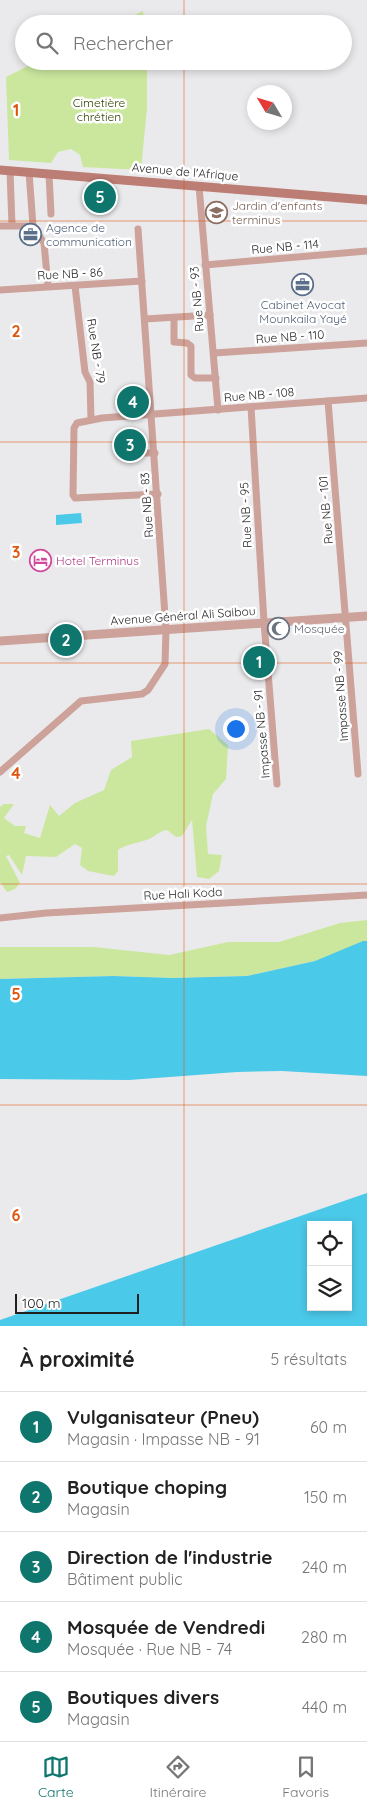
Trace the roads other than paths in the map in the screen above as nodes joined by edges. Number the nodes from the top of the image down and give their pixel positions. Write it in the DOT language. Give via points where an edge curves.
graph roads {
  1 [pos="0,170"];
  2 [pos="10,171"];
  3 [pos="29,172"];
  4 [pos="49,174"];
  5 [pos="199,186"];
  6 [pos="367,200"];
  7 [pos="51,214"];
  8 [pos="12,225"];
  9 [pos="0,226"];
  10 [pos="33,226"];
  11 [pos="138,229"];
  12 [pos="367,251"];
  13 [pos="205,264"];
  14 [pos="142,281"];
  15 [pos="48,286"];
  16 [pos="76,286"];
  17 [pos="0,290"];
  18 [pos="210,315"];
  19 [pos="174,318"];
  20 [pos="145,319"];
  21 [pos="367,343"];
  22 [pos="214,353"];
  23 [pos="216,378"];
  24 [pos="367,398"];
  25 [pos="328,401"];
  26 [pos="251,407"];
  27 [pos="218,410"];
  28 [pos="152,415"];
  29 [pos="91,420"];
  30 [pos="130,453"];
  31 [pos="155,453"];
  32 [pos="158,494"];
  33 [pos="367,616"];
  34 [pos="346,617"];
  35 [pos="264,622"];
  36 [pos="166,630"];
  37 [pos="0,641"];
  38 [pos="0,772"];
  39 [pos="358,774"];
  40 [pos="277,784"];
  41 [pos="367,895"];
  42 [pos="0,918"];
  1 -- 2 [label="main road, Avenue de l'Afrique"];
  2 -- 3 [label="main road, Avenue de l'Afrique"];
  2 -- 8 [label="street"];
  3 -- 4 [label="main road, Avenue de l'Afrique"];
  3 -- 10 [label="street"];
  4 -- 5 [label="main road, Avenue de l'Afrique"];
  4 -- 7 [label="street"];
  5 -- 6 [label="main road, Avenue de l'Afrique"];
  5 -- 13 [label="street, Rue NB - 93"];
  8 -- 9 [label="street"];
  8 -- 10 [label="street"];
  10 -- 15 [label="street" via="44,243"];
  11 -- 14 [label="street, Rue NB - 83"];
  12 -- 13 [label="street, Rue NB - 114"];
  13 -- 18 [label="street, Rue NB - 93"];
  14 -- 16 [label="street, Rue NB - 86"];
  14 -- 20 [label="street, Rue NB - 83"];
  15 -- 16 [label="street, Rue NB - 86"];
  15 -- 17 [label="street, Rue NB - 86"];
  16 -- 29 [label="street, Rue NB - 79" via="85,372 90,382"];
  18 -- 19 [label="street"];
  18 -- 22 [label="street, Rue NB - 93"];
  19 -- 20 [label="street"];
  19 -- 23 [label="street" via="174,342 191,346 193,377"];
  20 -- 28 [label="street, Rue NB - 83"];
  21 -- 22 [label="street, Rue NB - 110"];
  22 -- 23 [label="street, Rue NB - 93"];
  23 -- 27 [label="street, Rue NB - 93"];
  24 -- 25 [label="street, Rue NB - 108"];
  25 -- 26 [label="street, Rue NB - 108"];
  25 -- 34 [label="street, Rue NB - 101"];
  26 -- 27 [label="street, Rue NB - 108"];
  26 -- 35 [label="street, Rue NB - 95"];
  27 -- 28 [label="street, Rue NB - 108"];
  28 -- 29 [label="street, Rue NB - 108"];
  28 -- 31 [label="street, Rue NB - 83"];
  29 -- 32 [label="street, Rue NB - 108" via="78,421 75,425 74,497"];
  30 -- 31 [label="street"];
  31 -- 32 [label="street, Rue NB - 83"];
  32 -- 36 [label="street, Rue NB - 83"];
  33 -- 34 [label="street, Avenue Général Ali Saibou"];
  34 -- 35 [label="street, Avenue Général Ali Saibou"];
  34 -- 39 [label="street, Impasse NB - 99"];
  35 -- 36 [label="street, Avenue Général Ali Saibou"];
  35 -- 40 [label="street, Impasse NB - 91"];
  36 -- 37 [label="street, Avenue Général Ali Saibou"];
  36 -- 38 [label="street, Rue NB - 83" via="165,664 148,690 136,696 80,701"];
  41 -- 42 [label="street, Rue Hali Koda"];
}
